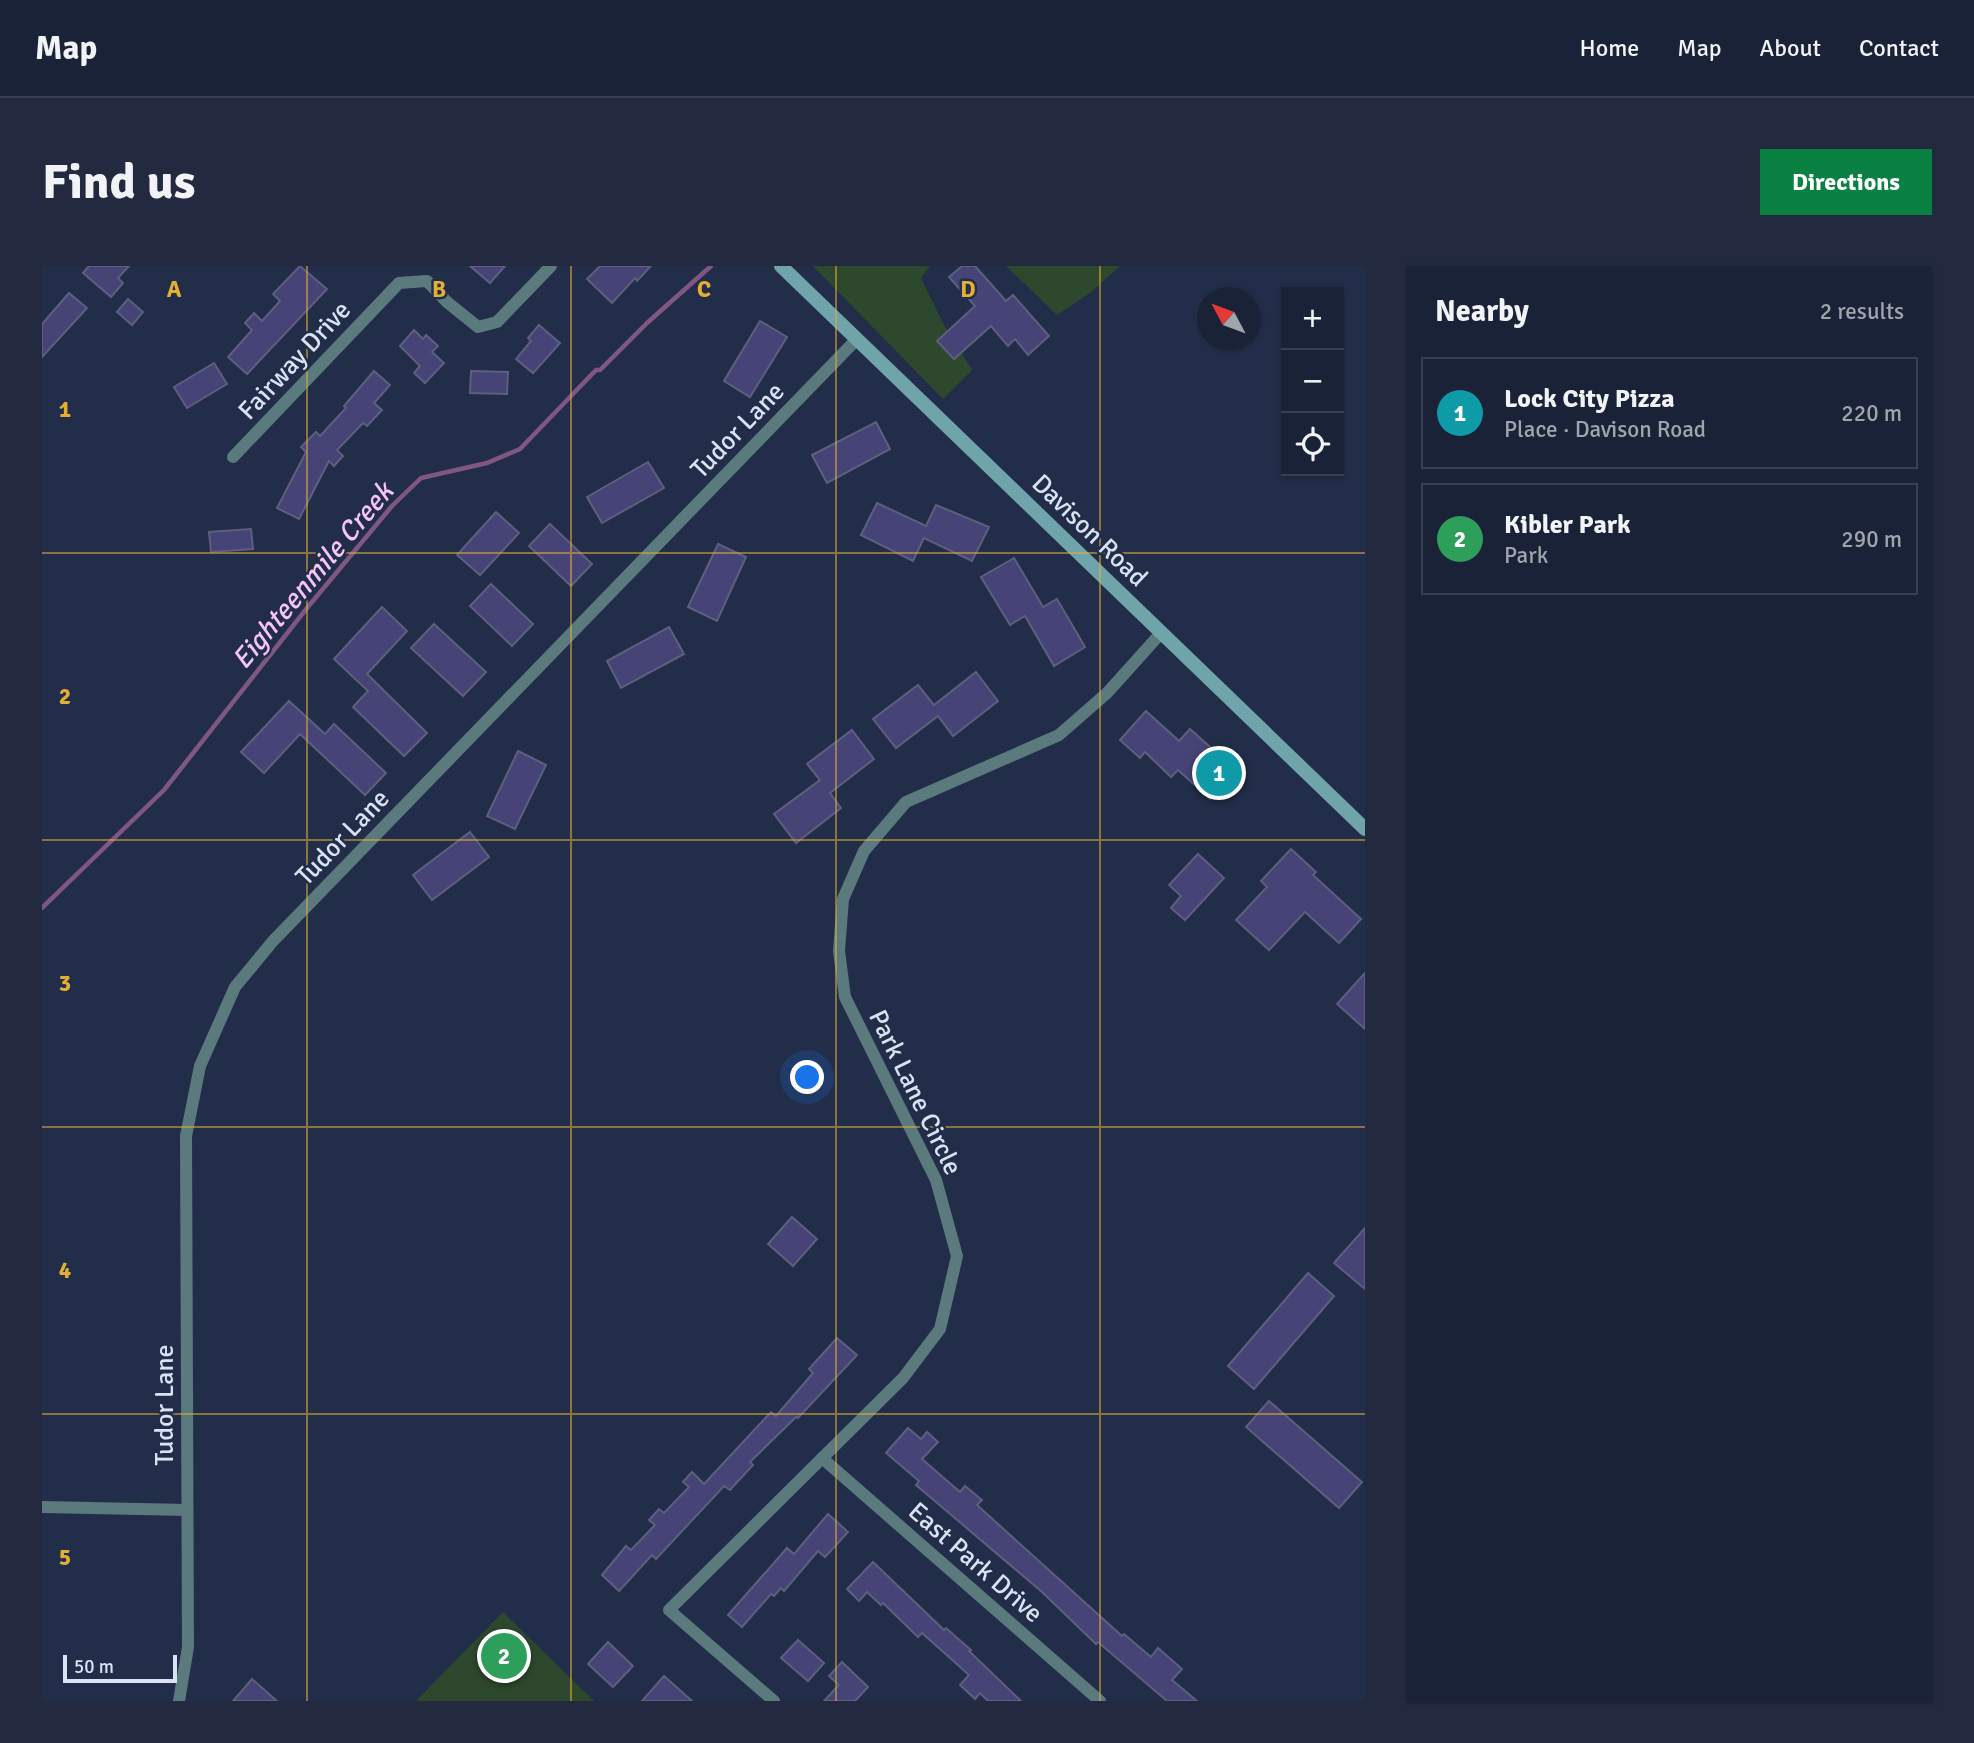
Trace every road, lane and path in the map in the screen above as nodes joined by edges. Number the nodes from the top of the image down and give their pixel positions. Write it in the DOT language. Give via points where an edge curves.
graph roads {
  1 [pos="551,266"];
  2 [pos="781,266"];
  3 [pos="856,340"];
  4 [pos="233,457"];
  5 [pos="1161,633"];
  6 [pos="1365,829"];
  7 [pos="822,1458"];
  8 [pos="42,1507"];
  9 [pos="187,1510"];
  10 [pos="179,1701"];
  11 [pos="774,1701"];
  12 [pos="1100,1701"];
  1 -- 4 [label="street, Fairway Drive" via="497,322 478,327 427,281 399,283"];
  2 -- 3 [label="street, Davison Road"];
  3 -- 5 [label="street, Davison Road"];
  3 -- 9 [label="street, Tudor Lane" via="273,941 235,987 200,1066 186,1136"];
  5 -- 6 [label="street, Davison Road"];
  5 -- 7 [label="street, Park Lane Circle" via="1107,693 1059,735 906,802 864,851 843,899 839,951 845,997 936,1180 957,1256 940,1329 903,1378"];
  7 -- 11 [label="street, Park Lane Circle" via="670,1610"];
  7 -- 12 [label="street, East Park Drive"];
  8 -- 9 [label="street"];
  9 -- 10 [label="street, Tudor Lane" via="188,1647"];
}
